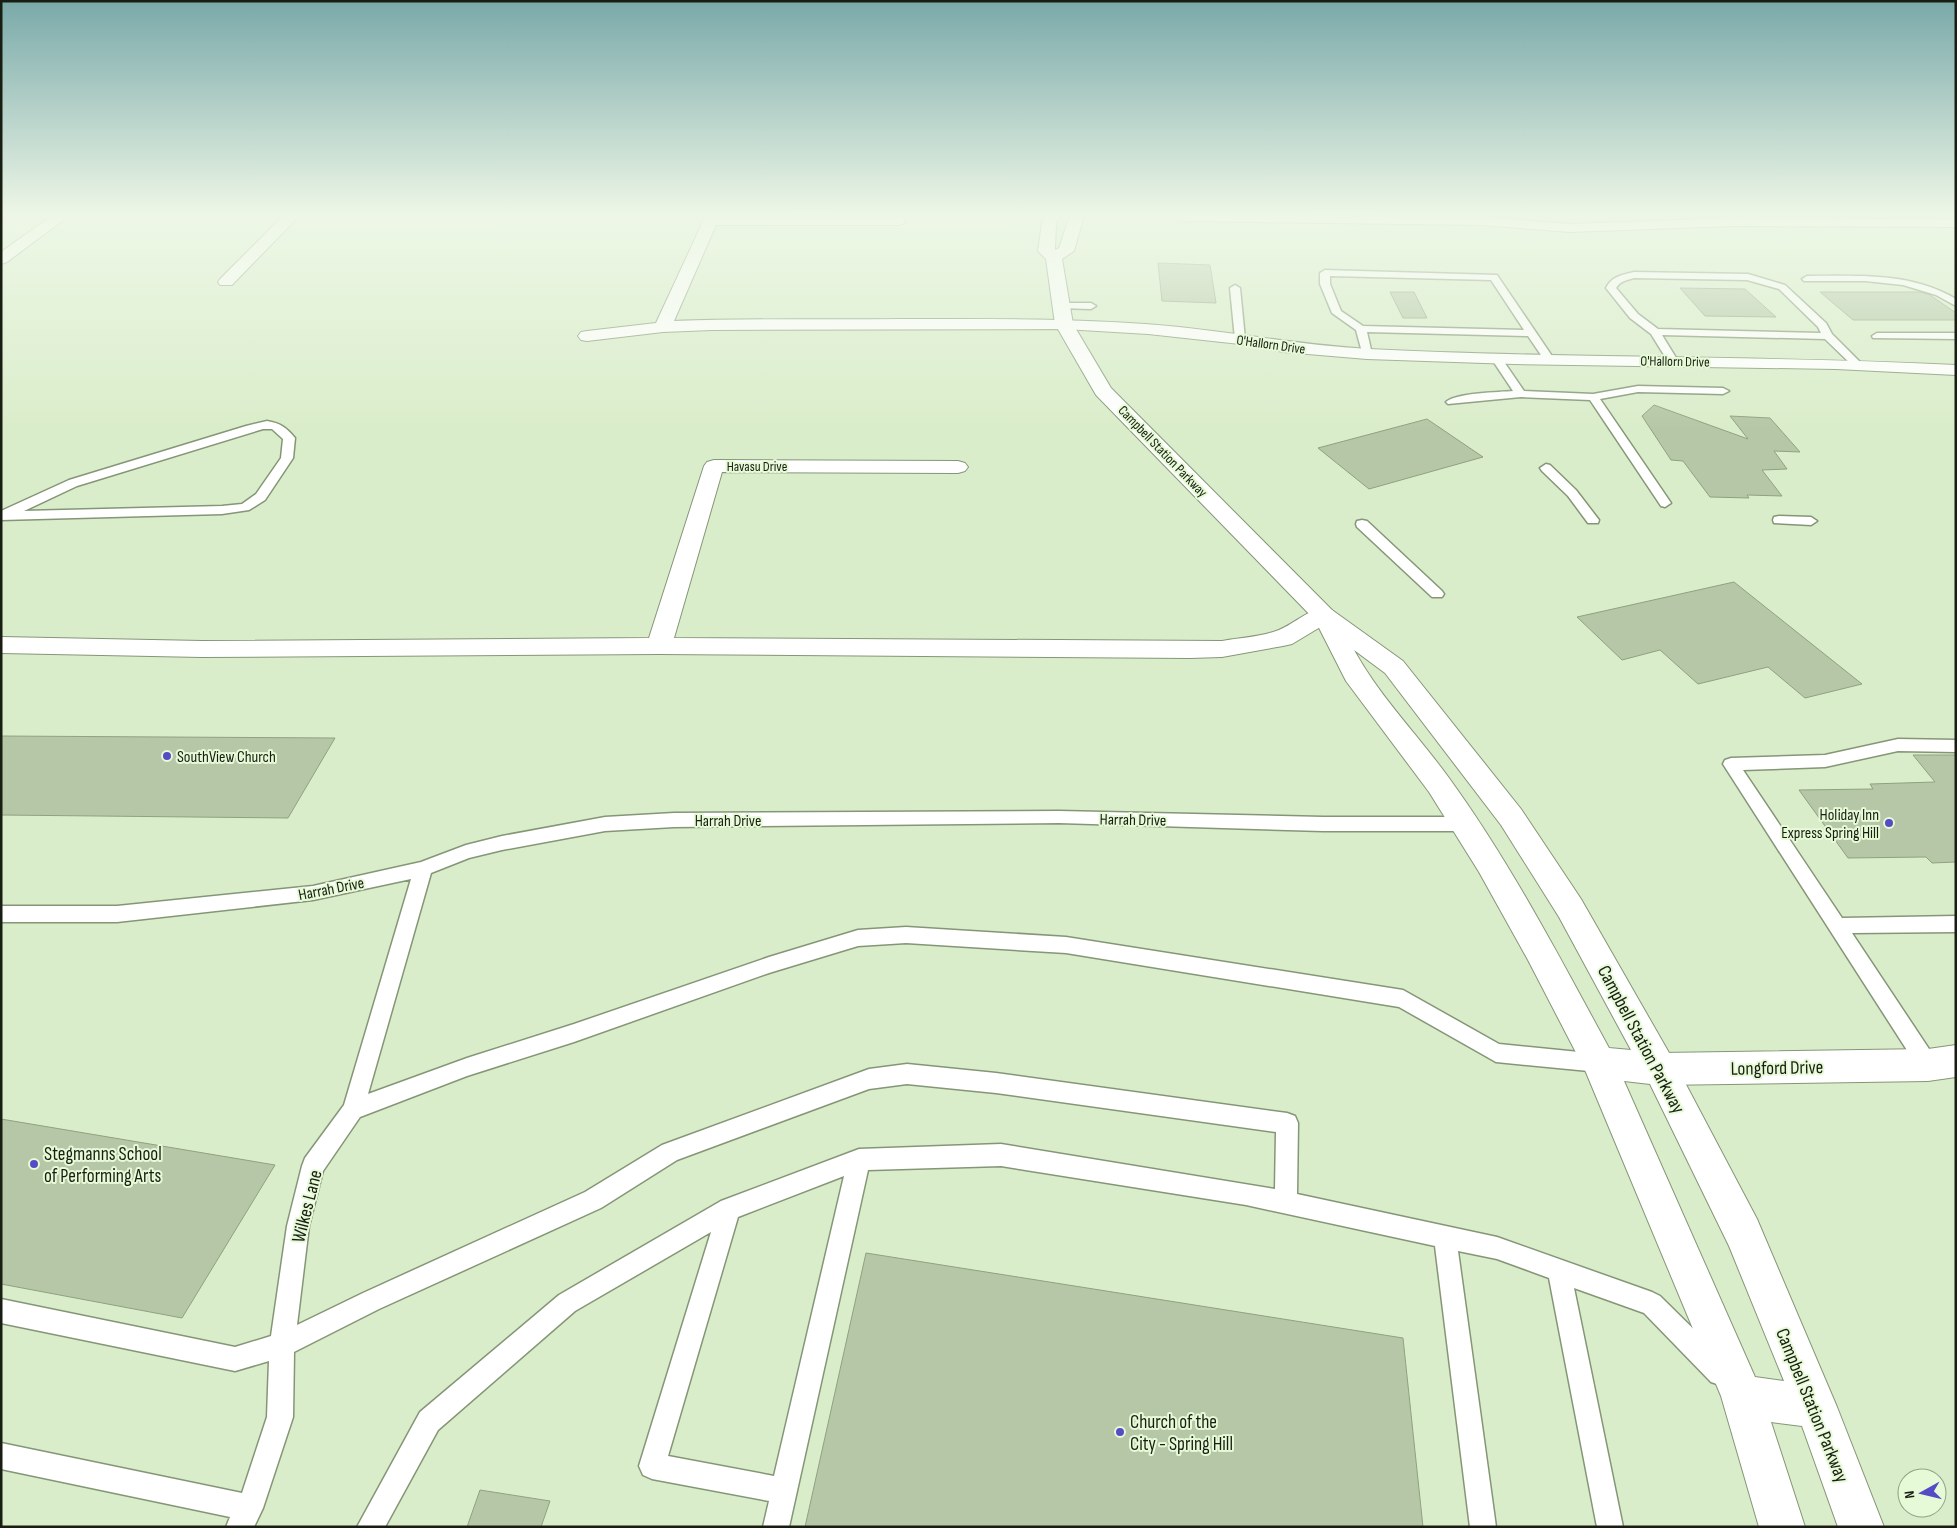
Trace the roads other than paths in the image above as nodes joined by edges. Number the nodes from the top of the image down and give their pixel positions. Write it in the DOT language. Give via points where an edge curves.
graph roads {
  1 [pos="681,286"];
  2 [pos="1059,286"];
  3 [pos="1326,286"];
  4 [pos="1500,286"];
  5 [pos="1612,286"];
  6 [pos="1780,286"];
  7 [pos="1920,286"];
  8 [pos="1236,288"];
  9 [pos="1956,303"];
  10 [pos="1091,306"];
  11 [pos="1063,315"];
  12 [pos="663,327"];
  13 [pos="1360,329"];
  14 [pos="1532,332"];
  15 [pos="1655,332"];
  16 [pos="587,336"];
  17 [pos="1828,336"];
  18 [pos="1877,336"];
  19 [pos="1956,336"];
  20 [pos="1240,339"];
  21 [pos="1367,354"];
  22 [pos="1496,358"];
  23 [pos="1549,359"];
  24 [pos="1673,361"];
  25 [pos="1857,364"];
  26 [pos="1956,370"];
  27 [pos="1723,391"];
  28 [pos="1520,394"];
  29 [pos="1593,397"];
  30 [pos="1452,402"];
  31 [pos="958,467"];
  32 [pos="1546,468"];
  33 [pos="1665,502"];
  34 [pos="2,515"];
  35 [pos="1592,520"];
  36 [pos="1779,520"];
  37 [pos="1811,520"];
  38 [pos="1362,524"];
  39 [pos="1437,594"];
  40 [pos="1324,615"];
  41 [pos="1,645"];
  42 [pos="659,646"];
  43 [pos="1956,746"];
  44 [pos="1465,824"];
  45 [pos="423,869"];
  46 [pos="1,914"];
  47 [pos="1956,924"];
  48 [pos="1838,926"];
  49 [pos="1599,1063"];
  50 [pos="1942,1063"];
  51 [pos="1660,1069"];
  52 [pos="353,1110"];
  53 [pos="859,1160"];
  54 [pos="1286,1203"];
  55 [pos="729,1209"];
  56 [pos="1444,1237"];
  57 [pos="1559,1271"];
  58 [pos="1,1311"];
  59 [pos="282,1345"];
  60 [pos="1742,1396"];
  61 [pos="1816,1407"];
  62 [pos="1,1456"];
  63 [pos="785,1491"];
  64 [pos="244,1517"];
  65 [pos="370,1527"];
  66 [pos="776,1527"];
  67 [pos="1483,1527"];
  68 [pos="1610,1527"];
  69 [pos="1782,1527"];
  70 [pos="1861,1527"];
  1 -- 12 [label="street"];
  2 -- 11 [label="street, Campbell Station Parkway"];
  3 -- 13 [label="lane" via="1337,312"];
  4 -- 14 [label="lane"];
  5 -- 15 [label="lane" via="1634,316"];
  6 -- 17 [label="lane" via="1822,325"];
  7 -- 9 [label="lane" via="1941,292"];
  8 -- 20 [label="lane"];
  10 -- 11 [label="lane"];
  11 -- 12 [label="street, O'Hallorn Drive"];
  11 -- 20 [label="street, O'Hallorn Drive"];
  11 -- 40 [label="street, Campbell Station Parkway" via="1104,391"];
  12 -- 16 [label="street, O'Hallorn Drive"];
  13 -- 14 [label="lane"];
  13 -- 21 [label="lane"];
  14 -- 23 [label="lane"];
  15 -- 17 [label="lane"];
  15 -- 24 [label="lane"];
  17 -- 25 [label="lane"];
  18 -- 19 [label="lane"];
  20 -- 21 [label="street, O'Hallorn Drive" via="1284,347"];
  21 -- 22 [label="street, O'Hallorn Drive"];
  22 -- 23 [label="street, O'Hallorn Drive"];
  22 -- 28 [label="lane"];
  23 -- 24 [label="street, O'Hallorn Drive"];
  24 -- 25 [label="street, O'Hallorn Drive"];
  25 -- 26 [label="street, O'Hallorn Drive"];
  27 -- 29 [label="lane" via="1638,389"];
  28 -- 29 [label="lane"];
  28 -- 30 [label="lane"];
  29 -- 33 [label="lane"];
  31 -- 42 [label="street, Havasu Drive" via="714,466"];
  32 -- 35 [label="lane" via="1572,493"];
  34 -- 34 [label="lane" via="73,484 250,428 266,424 278,426 289,438 287,458 261,497 245,507"];
  36 -- 37 [label="lane"];
  38 -- 39 [label="lane"];
  40 -- 42 [label="street" via="1284,638 1222,649"];
  40 -- 44 [label="street, Campbell Station Parkway" via="1355,675 1410,745"];
  40 -- 51 [label="street, Campbell Station Parkway" via="1394,667 1511,817 1570,908"];
  41 -- 42 [label="street" via="202,650"];
  43 -- 48 [label="lane" via="1898,745 1825,760 1731,764"];
  44 -- 45 [label="lane, Harrah Drive" via="1059,817 674,820 605,824 502,843 466,852"];
  44 -- 49 [label="street, Campbell Station Parkway" via="1516,908"];
  45 -- 46 [label="lane, Harrah Drive" via="313,893 211,905 117,914"];
  45 -- 52 [label="lane, Wilkes Lane"];
  47 -- 48 [label="lane"];
  48 -- 50 [label="lane"];
  49 -- 51 [label="street, Longford Drive"];
  49 -- 52 [label="lane" via="1496,1054 1403,999 1066,945 906,935 858,938 769,965"];
  49 -- 60 [label="street, Campbell Station Parkway"];
  50 -- 51 [label="street, Longford Drive"];
  51 -- 61 [label="street, Campbell Station Parkway" via="1743,1233"];
  52 -- 59 [label="lane, Wilkes Lane" via="313,1166 298,1226"];
  53 -- 54 [label="lane" via="1001,1155"];
  53 -- 55 [label="lane"];
  53 -- 63 [label="lane"];
  54 -- 56 [label="lane"];
  54 -- 59 [label="lane" via="1287,1122 996,1083 908,1074 869,1079 670,1152 593,1200"];
  55 -- 63 [label="lane" via="652,1466"];
  55 -- 65 [label="lane" via="567,1303 429,1421"];
  56 -- 57 [label="lane" via="1497,1248"];
  56 -- 67 [label="lane"];
  57 -- 60 [label="lane" via="1652,1304"];
  57 -- 68 [label="lane"];
  58 -- 59 [label="lane" via="235,1359"];
  59 -- 64 [label="lane, Wilkes Lane" via="280,1417"];
  60 -- 61 [label="street"];
  60 -- 69 [label="street, Campbell Station Parkway"];
  61 -- 70 [label="street, Campbell Station Parkway"];
  62 -- 64 [label="lane"];
  63 -- 66 [label="lane"];
}
